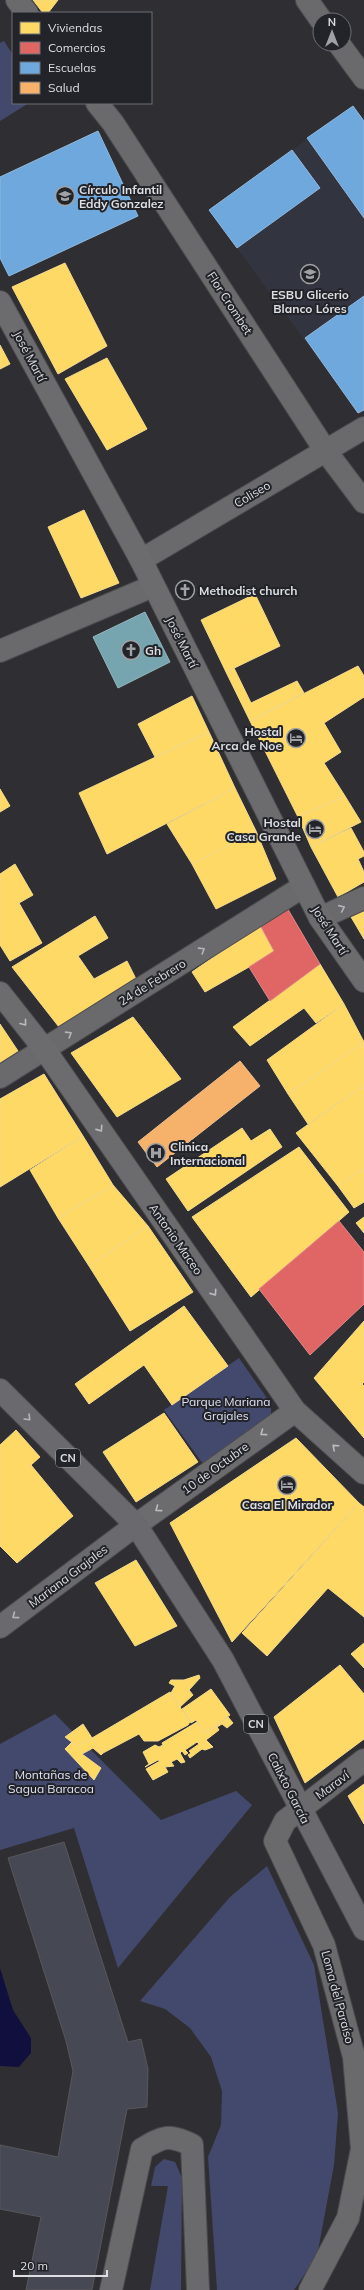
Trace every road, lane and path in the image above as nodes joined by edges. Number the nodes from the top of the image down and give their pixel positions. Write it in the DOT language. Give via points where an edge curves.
graph roads {
  1 [pos="17,0"];
  2 [pos="307,0"];
  3 [pos="26,12"];
  4 [pos="315,12"];
  5 [pos="345,52"];
  6 [pos="364,78"];
  7 [pos="98,104"];
  8 [pos="0,302"];
  9 [pos="364,428"];
  10 [pos="325,450"];
  11 [pos="364,502"];
  12 [pos="141,560"];
  13 [pos="154,586"];
  14 [pos="0,651"];
  15 [pos="304,886"];
  16 [pos="364,898"];
  17 [pos="320,918"];
  18 [pos="364,981"];
  19 [pos="0,993"];
  20 [pos="44,1050"];
  21 [pos="0,1077"];
  22 [pos="0,1390"];
  23 [pos="295,1411"];
  24 [pos="364,1473"];
  25 [pos="136,1525"];
  26 [pos="0,1627"];
  27 [pos="364,1760"];
  28 [pos="300,1809"];
  29 [pos="364,1929"];
  30 [pos="111,2290"];
  31 [pos="198,2290"];
  32 [pos="310,2290"];
  1 -- 3 [label="street"];
  2 -- 4 [label="street"];
  5 -- 6 [label="street"];
  7 -- 10 [label="street, Flor Crombet" via="113,123"];
  8 -- 12 [label="main road, José Martí"];
  9 -- 10 [label="street, Coliseo"];
  10 -- 11 [label="street, Flor Crombet"];
  10 -- 12 [label="street, Coliseo"];
  12 -- 13 [label="main road, José Martí"];
  13 -- 14 [label="street"];
  13 -- 15 [label="main road, José Martí"];
  15 -- 17 [label="main road, José Martí"];
  20 -- 15 [label="street, 24 de Febrero, one-way"];
  17 -- 16 [label="street, one-way"];
  17 -- 18 [label="main road, José Martí"];
  19 -- 20 [label="main road, Antonio Maceo, one-way"];
  20 -- 21 [label="street, 24 de Febrero"];
  20 -- 23 [label="main road, Antonio Maceo, one-way"];
  22 -- 25 [label="main road, CN, one-way"];
  24 -- 23 [label="main road, Antonio Maceo, one-way"];
  23 -- 25 [label="main road, 10 de Octubre, one-way"];
  25 -- 26 [label="main road, Mariana Grajales, one-way"];
  25 -- 28 [label="main road, Calixto García / CN" via="223,1660"];
  27 -- 28 [label="street, Maraví"];
  28 -- 29 [label="main road, Calixto García / CN"];
  28 -- 32 [label="street, Loma del Paraíso" via="285,1821 275,1841 324,1944 354,2057 362,2149 348,2218"];
  30 -- 31 [label="street" via="142,2149 161,2138 174,2137 192,2145"];
}
